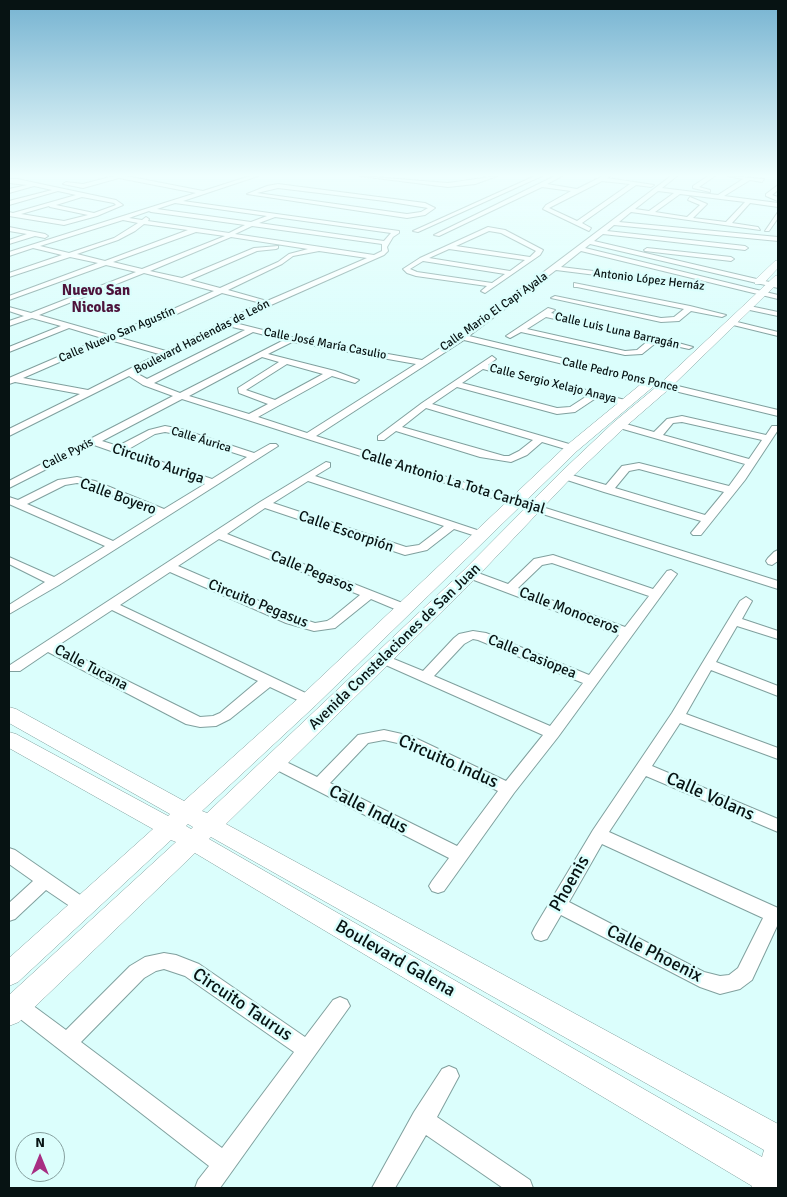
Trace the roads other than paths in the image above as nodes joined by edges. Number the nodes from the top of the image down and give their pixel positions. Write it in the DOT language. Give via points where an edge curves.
graph roads {
  1 [pos="23,232"];
  2 [pos="76,232"];
  3 [pos="129,232"];
  4 [pos="193,232"];
  5 [pos="210,232"];
  6 [pos="236,232"];
  7 [pos="308,232"];
  8 [pos="373,232"];
  9 [pos="396,232"];
  10 [pos="444,232"];
  11 [pos="450,232"];
  12 [pos="480,232"];
  13 [pos="504,232"];
  14 [pos="602,232"];
  15 [pos="705,232"];
  16 [pos="34,234"];
  17 [pos="230,235"];
  18 [pos="437,235"];
  19 [pos="46,236"];
  20 [pos="471,236"];
  21 [pos="758,237"];
  22 [pos="359,239"];
  23 [pos="778,239"];
  24 [pos="388,241"];
  25 [pos="9,242"];
  26 [pos="590,242"];
  27 [pos="31,246"];
  28 [pos="605,246"];
  29 [pos="311,247"];
  30 [pos="448,247"];
  31 [pos="321,248"];
  32 [pos="744,248"];
  33 [pos="580,249"];
  34 [pos="332,250"];
  35 [pos="9,254"];
  36 [pos="72,254"];
  37 [pos="374,257"];
  38 [pos="422,259"];
  39 [pos="531,259"];
  40 [pos="731,259"];
  41 [pos="106,262"];
  42 [pos="778,263"];
  43 [pos="555,268"];
  44 [pos="143,271"];
  45 [pos="512,273"];
  46 [pos="716,273"];
  47 [pos="9,276"];
  48 [pos="183,280"];
  49 [pos="576,284"];
  50 [pos="494,285"];
  51 [pos="763,290"];
  52 [pos="219,291"];
  53 [pos="485,291"];
  54 [pos="9,298"];
  55 [pos="268,303"];
  56 [pos="690,308"];
  57 [pos="9,309"];
  58 [pos="545,314"];
  59 [pos="778,314"];
  60 [pos="30,315"];
  61 [pos="727,319"];
  62 [pos="9,324"];
  63 [pos="230,324"];
  64 [pos="68,326"];
  65 [pos="251,330"];
  66 [pos="521,330"];
  67 [pos="778,334"];
  68 [pos="510,336"];
  69 [pos="463,337"];
  70 [pos="108,338"];
  71 [pos="291,339"];
  72 [pos="656,340"];
  73 [pos="194,341"];
  74 [pos="216,347"];
  75 [pos="689,347"];
  76 [pos="9,350"];
  77 [pos="167,354"];
  78 [pos="262,354"];
  79 [pos="492,359"];
  80 [pos="287,361"];
  81 [pos="421,362"];
  82 [pos="481,366"];
  83 [pos="332,372"];
  84 [pos="130,373"];
  85 [pos="11,379"];
  86 [pos="355,380"];
  87 [pos="146,383"];
  88 [pos="454,384"];
  89 [pos="658,384"];
  90 [pos="90,394"];
  91 [pos="594,394"];
  92 [pos="180,396"];
  93 [pos="626,402"];
  94 [pos="276,404"];
  95 [pos="424,405"];
  96 [pos="778,413"];
  97 [pos="249,418"];
  98 [pos="619,425"];
  99 [pos="394,428"];
  100 [pos="775,428"];
  101 [pos="12,429"];
  102 [pos="656,436"];
  103 [pos="307,437"];
  104 [pos="381,438"];
  105 [pos="767,438"];
  106 [pos="540,439"];
  107 [pos="93,441"];
  108 [pos="273,446"];
  109 [pos="572,448"];
  110 [pos="120,450"];
  111 [pos="256,457"];
  112 [pos="751,463"];
  113 [pos="326,465"];
  114 [pos="9,474"];
  115 [pos="565,476"];
  116 [pos="307,477"];
  117 [pos="21,479"];
  118 [pos="212,483"];
  119 [pos="9,485"];
  120 [pos="608,490"];
  121 [pos="730,490"];
  122 [pos="13,502"];
  123 [pos="516,502"];
  124 [pos="264,504"];
  125 [pos="535,507"];
  126 [pos="164,513"];
  127 [pos="709,520"];
  128 [pos="452,525"];
  129 [pos="698,533"];
  130 [pos="218,534"];
  131 [pos="482,535"];
  132 [pos="113,546"];
  133 [pos="9,560"];
  134 [pos="169,567"];
  135 [pos="470,574"];
  136 [pos="671,574"];
  137 [pos="55,582"];
  138 [pos="778,585"];
  139 [pos="510,589"];
  140 [pos="656,594"];
  141 [pos="368,595"];
  142 [pos="746,601"];
  143 [pos="111,606"];
  144 [pos="406,609"];
  145 [pos="9,610"];
  146 [pos="735,621"];
  147 [pos="627,633"];
  148 [pos="778,635"];
  149 [pos="48,647"];
  150 [pos="384,658"];
  151 [pos="708,664"];
  152 [pos="15,668"];
  153 [pos="426,676"];
  154 [pos="269,680"];
  155 [pos="591,682"];
  156 [pos="778,690"];
  157 [pos="309,700"];
  158 [pos="9,714"];
  159 [pos="677,716"];
  160 [pos="553,733"];
  161 [pos="9,739"];
  162 [pos="778,754"];
  163 [pos="276,763"];
  164 [pos="642,768"];
  165 [pos="319,785"];
  166 [pos="508,789"];
  167 [pos="177,820"];
  168 [pos="778,826"];
  169 [pos="200,833"];
  170 [pos="599,835"];
  171 [pos="9,855"];
  172 [pos="461,856"];
  173 [pos="45,880"];
  174 [pos="438,886"];
  175 [pos="559,905"];
  176 [pos="82,906"];
  177 [pos="9,914"];
  178 [pos="776,915"];
  179 [pos="541,934"];
  180 [pos="9,974"];
  181 [pos="340,1006"];
  182 [pos="13,1009"];
  183 [pos="67,1043"];
  184 [pos="308,1050"];
  185 [pos="449,1076"];
  186 [pos="422,1120"];
  187 [pos="778,1141"];
  188 [pos="224,1164"];
  189 [pos="774,1176"];
  190 [pos="206,1188"];
  191 [pos="383,1188"];
  192 [pos="522,1188"];
  1 -- 16 [label="street"];
  2 -- 27 [label="street"];
  3 -- 36 [label="street"];
  4 -- 41 [label="street"];
  5 -- 17 [label="street"];
  6 -- 17 [label="street"];
  7 -- 22 [label="street"];
  8 -- 22 [label="street"];
  9 -- 24 [label="street"];
  10 -- 18 [label="street"];
  11 -- 20 [label="street"];
  12 -- 20 [label="street"];
  13 -- 39 [label="street" via="539,248 540,252"];
  14 -- 26 [label="street, Calle Mario El Capi Ayala"];
  14 -- 32 [label="street"];
  15 -- 21 [label="street"];
  16 -- 19 [label="street"];
  16 -- 25 [label="street"];
  17 -- 29 [label="street"];
  17 -- 44 [label="street"];
  20 -- 30 [label="street"];
  21 -- 23 [label="street"];
  21 -- 32 [label="street"];
  22 -- 24 [label="street"];
  22 -- 34 [label="street"];
  24 -- 37 [label="street, Boulevard Haciendas de León" via="384,252"];
  26 -- 28 [label="street"];
  26 -- 33 [label="street, Calle Mario El Capi Ayala"];
  27 -- 35 [label="street"];
  27 -- 36 [label="street"];
  28 -- 40 [label="street"];
  28 -- 46 [label="street"];
  29 -- 31 [label="street"];
  29 -- 48 [label="street" via="256,249"];
  30 -- 38 [label="street"];
  30 -- 39 [label="street"];
  31 -- 34 [label="street"];
  31 -- 52 [label="street, Calle Nuevo San Agustín" via="291,255"];
  32 -- 40 [label="street"];
  33 -- 43 [label="street, Calle Mario El Capi Ayala"];
  33 -- 51 [label="street"];
  34 -- 37 [label="street"];
  36 -- 41 [label="street"];
  36 -- 47 [label="street"];
  37 -- 55 [label="street, Boulevard Haciendas de León"];
  38 -- 45 [label="street"];
  38 -- 50 [label="street" via="406,269 412,273"];
  39 -- 45 [label="street"];
  40 -- 46 [label="street"];
  41 -- 44 [label="street"];
  41 -- 54 [label="street"];
  42 -- 51 [label="street, Avenida Constelaciones de San Juan"];
  43 -- 51 [label="street, Antonio López Hernáz" via="723,289"];
  43 -- 69 [label="street, Calle Mario El Capi Ayala"];
  44 -- 48 [label="street"];
  44 -- 60 [label="street"];
  45 -- 50 [label="street"];
  46 -- 51 [label="street"];
  48 -- 52 [label="street"];
  49 -- 56 [label="street"];
  50 -- 53 [label="street"];
  51 -- 59 [label="street"];
  51 -- 61 [label="street, Avenida Constelaciones de San Juan"];
  52 -- 55 [label="street"];
  52 -- 70 [label="street, Calle Nuevo San Agustín"];
  55 -- 63 [label="street, Boulevard Haciendas de León"];
  56 -- 58 [label="street, Calle Luis Luna Barragán" via="676,319 661,320 559,296"];
  56 -- 61 [label="street"];
  57 -- 60 [label="street"];
  58 -- 66 [label="street, Calle Luis Luna Barragán"];
  58 -- 72 [label="street, Calle Luis Luna Barragán"];
  60 -- 62 [label="street"];
  60 -- 64 [label="street"];
  61 -- 67 [label="street"];
  61 -- 75 [label="street, Avenida Constelaciones de San Juan"];
  61 -- 89 [label="street, Avenida Constelaciones de San Juan"];
  63 -- 65 [label="street, Calle José María Casulio"];
  63 -- 73 [label="street, Boulevard Haciendas de León"];
  64 -- 70 [label="street"];
  64 -- 76 [label="street"];
  65 -- 71 [label="street, Calle José María Casulio"];
  65 -- 74 [label="street"];
  66 -- 68 [label="street, Calle Luis Luna Barragán"];
  66 -- 72 [label="street" via="625,354 640,352"];
  69 -- 81 [label="street, Calle Mario El Capi Ayala"];
  69 -- 89 [label="street, Calle Pedro Pons Ponce"];
  70 -- 77 [label="street"];
  70 -- 85 [label="street, Calle Nuevo San Agustín"];
  71 -- 78 [label="street, Calle Pyxis"];
  71 -- 81 [label="street, Calle José María Casulio"];
  72 -- 75 [label="street, Calle Luis Luna Barragán"];
  73 -- 74 [label="street"];
  73 -- 77 [label="street, Boulevard Haciendas de León"];
  74 -- 87 [label="street"];
  75 -- 89 [label="street, Avenida Constelaciones de San Juan"];
  77 -- 84 [label="street, Boulevard Haciendas de León"];
  78 -- 80 [label="street"];
  78 -- 92 [label="street, Calle Pyxis"];
  79 -- 82 [label="street, Calle Sergio Xelajo Anaya"];
  80 -- 83 [label="street"];
  80 -- 94 [label="street" via="242,388 246,394"];
  81 -- 103 [label="street, Calle Mario El Capi Ayala"];
  82 -- 88 [label="street, Calle Sergio Xelajo Anaya"];
  82 -- 91 [label="street, Calle Sergio Xelajo Anaya"];
  83 -- 86 [label="street"];
  83 -- 94 [label="street"];
  84 -- 87 [label="street, Calle Antonio La Tota Carbajal"];
  84 -- 90 [label="street, Boulevard Haciendas de León"];
  85 -- 90 [label="street"];
  87 -- 92 [label="street, Calle Antonio La Tota Carbajal"];
  88 -- 91 [label="street" via="557,411 572,410"];
  88 -- 95 [label="street, Calle Sergio Xelajo Anaya"];
  89 -- 93 [label="street, Avenida Constelaciones de San Juan"];
  89 -- 96 [label="street, Calle Pedro Pons Ponce"];
  89 -- 98 [label="street, Avenida Constelaciones de San Juan"];
  90 -- 101 [label="street, Boulevard Haciendas de León"];
  91 -- 93 [label="street, Calle Sergio Xelajo Anaya"];
  92 -- 97 [label="street, Calle Antonio La Tota Carbajal"];
  92 -- 107 [label="street, Calle Pyxis"];
  93 -- 109 [label="street, Avenida Constelaciones de San Juan"];
  94 -- 97 [label="street"];
  95 -- 99 [label="street, Calle Sergio Xelajo Anaya"];
  95 -- 106 [label="street"];
  97 -- 103 [label="street, Calle Antonio La Tota Carbajal"];
  98 -- 102 [label="street"];
  98 -- 115 [label="street, Avenida Constelaciones de San Juan"];
  99 -- 104 [label="street, Calle Sergio Xelajo Anaya"];
  99 -- 106 [label="street" via="504,459 523,453"];
  100 -- 105 [label="street"];
  102 -- 105 [label="street" via="670,421 682,419"];
  102 -- 112 [label="street"];
  103 -- 123 [label="street, Calle Antonio La Tota Carbajal"];
  105 -- 112 [label="street"];
  106 -- 109 [label="street"];
  107 -- 110 [label="street, Circuito Auriga"];
  107 -- 117 [label="street, Calle Pyxis"];
  108 -- 111 [label="street, Circuito Auriga"];
  109 -- 123 [label="street, Avenida Constelaciones de San Juan"];
  110 -- 111 [label="street, Calle Áurica" via="152,432 165,429"];
  110 -- 118 [label="street, Circuito Auriga"];
  111 -- 118 [label="street, Circuito Auriga"];
  112 -- 121 [label="street"];
  113 -- 116 [label="street"];
  114 -- 117 [label="street"];
  115 -- 120 [label="street"];
  115 -- 125 [label="street, Avenida Constelaciones de San Juan"];
  116 -- 124 [label="street"];
  116 -- 128 [label="street"];
  117 -- 119 [label="street, Calle Pyxis"];
  118 -- 126 [label="street, Calle Boyero"];
  120 -- 121 [label="street" via="626,468 639,466"];
  120 -- 127 [label="street"];
  121 -- 127 [label="street"];
  122 -- 126 [label="street, Calle Boyero" via="62,482 77,480"];
  122 -- 132 [label="street, Calle Boyero"];
  123 -- 125 [label="street, Calle Antonio La Tota Carbajal"];
  123 -- 131 [label="street, Avenida Constelaciones de San Juan"];
  124 -- 128 [label="street, Calle Escorpión" via="405,551 423,548"];
  124 -- 130 [label="street"];
  125 -- 135 [label="street, Avenida Constelaciones de San Juan"];
  125 -- 138 [label="street, Calle Antonio La Tota Carbajal"];
  126 -- 132 [label="street, Calle Boyero"];
  127 -- 129 [label="street"];
  128 -- 131 [label="street"];
  130 -- 134 [label="street"];
  130 -- 141 [label="street, Calle Pegasos"];
  131 -- 144 [label="street, Avenida Constelaciones de San Juan"];
  132 -- 137 [label="street, Calle Boyero"];
  133 -- 137 [label="street"];
  134 -- 141 [label="street, Circuito Pegasus" via="314,627 337,622"];
  134 -- 143 [label="street"];
  135 -- 139 [label="street, Calle Monoceros"];
  135 -- 150 [label="street, Avenida Constelaciones de San Juan"];
  136 -- 140 [label="street, Calle Monoceros"];
  137 -- 145 [label="street, Calle Boyero"];
  139 -- 140 [label="street, Calle Monoceros" via="538,562 553,559"];
  139 -- 147 [label="street, Calle Monoceros"];
  140 -- 147 [label="street, Calle Monoceros"];
  141 -- 144 [label="street, Calle Pegasos"];
  142 -- 146 [label="street"];
  143 -- 149 [label="street, Calle Tucana"];
  143 -- 154 [label="street"];
  144 -- 157 [label="street, Avenida Constelaciones de San Juan"];
  146 -- 148 [label="street"];
  146 -- 151 [label="street"];
  147 -- 155 [label="street, Calle Monoceros"];
  149 -- 152 [label="street"];
  149 -- 154 [label="street, Calle Tucana" via="200,722 216,721 225,716"];
  150 -- 153 [label="street"];
  150 -- 163 [label="street, Avenida Constelaciones de San Juan"];
  151 -- 156 [label="street"];
  151 -- 159 [label="street"];
  153 -- 155 [label="street, Calle Casiopea" via="459,641 473,635"];
  153 -- 160 [label="street"];
  154 -- 157 [label="street"];
  155 -- 160 [label="street, Calle Casiopea"];
  157 -- 167 [label="street, Avenida Constelaciones de San Juan"];
  158 -- 167 [label="street, Boulevard Galena"];
  159 -- 162 [label="street"];
  159 -- 164 [label="street"];
  160 -- 166 [label="street, Calle Casiopea"];
  161 -- 167 [label="street, Boulevard Galena"];
  163 -- 165 [label="street, Calle Indus"];
  163 -- 169 [label="street, Avenida Constelaciones de San Juan"];
  164 -- 168 [label="street, Calle Volans"];
  164 -- 170 [label="street"];
  165 -- 166 [label="street, Circuito Indus" via="363,739 384,735 406,740"];
  165 -- 172 [label="street, Calle Indus"];
  166 -- 172 [label="street, Circuito Indus"];
  167 -- 169 [label="street, Boulevard Galena"];
  167 -- 176 [label="street, Avenida Constelaciones de San Juan"];
  169 -- 182 [label="street, Avenida Constelaciones de San Juan"];
  169 -- 187 [label="street, Boulevard Galena"];
  169 -- 189 [label="street, Boulevard Galena"];
  170 -- 175 [label="street, Phoenis"];
  170 -- 178 [label="street, Calle Phoenix"];
  171 -- 173 [label="street"];
  172 -- 174 [label="street, Circuito Indus"];
  173 -- 176 [label="street"];
  173 -- 177 [label="street"];
  175 -- 178 [label="street, Calle Phoenix" via="700,979 720,985 733,983 745,974"];
  175 -- 179 [label="street, Phoenis"];
  176 -- 180 [label="street, Avenida Constelaciones de San Juan"];
  181 -- 184 [label="street"];
  182 -- 183 [label="street"];
  183 -- 184 [label="street, Circuito Taurus" via="137,972 152,963 164,961 192,970"];
  183 -- 188 [label="street"];
  184 -- 188 [label="street, Circuito Taurus"];
  185 -- 186 [label="street"];
  186 -- 191 [label="street"];
  186 -- 192 [label="street"];
  188 -- 190 [label="street, Circuito Taurus"];
}
